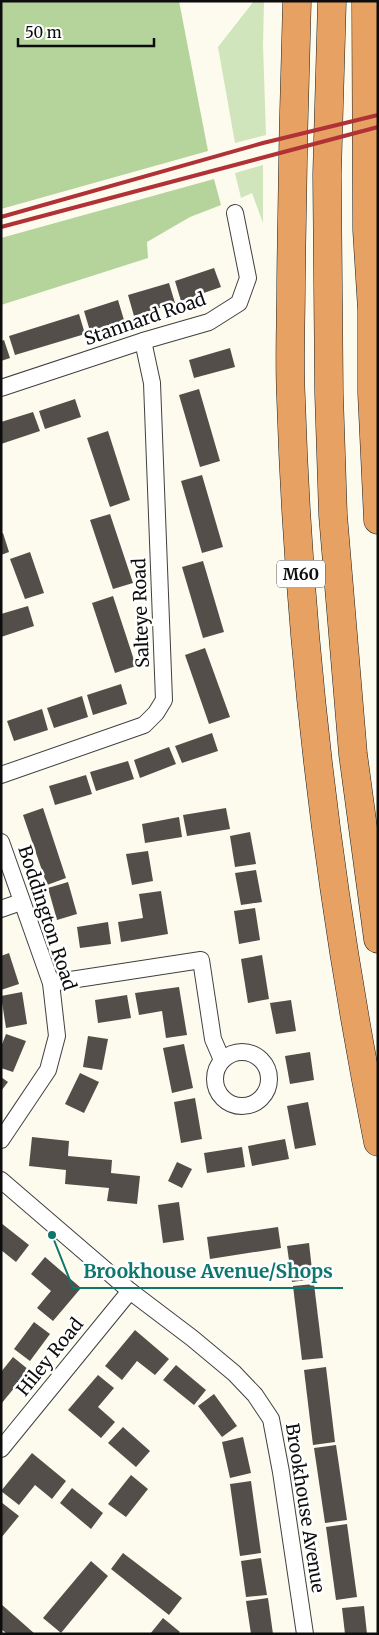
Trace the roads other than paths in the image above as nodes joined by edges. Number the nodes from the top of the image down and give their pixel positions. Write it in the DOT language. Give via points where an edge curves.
graph roads {
  1 [pos="297,1"];
  2 [pos="332,1"];
  3 [pos="366,1"];
  4 [pos="235,214"];
  5 [pos="378,239"];
  6 [pos="372,310"];
  7 [pos="143,341"];
  8 [pos="1,388"];
  9 [pos="378,520"];
  10 [pos="1,775"];
  11 [pos="1,842"];
  12 [pos="22,902"];
  13 [pos="1,909"];
  14 [pos="378,939"];
  15 [pos="51,983"];
  16 [pos="222,1060"];
  17 [pos="1,1140"];
  18 [pos="378,1142"];
  19 [pos="1,1180"];
  20 [pos="130,1291"];
  21 [pos="1,1449"];
  22 [pos="305,1634"];
  1 -- 18 [label="highway, M60" via="291,386 296,517 326,831 340,934"];
  2 -- 14 [label="highway, M60" via="327,183 333,515 353,754"];
  3 -- 6 [label="highway" via="367,230"];
  4 -- 7 [label="street, Stannard Road" via="248,278 239,304 209,322"];
  5 -- 6 [label="highway"];
  6 -- 9 [label="highway"];
  7 -- 8 [label="street, Stannard Road"];
  7 -- 10 [label="street, Salteye Road" via="152,383 164,700 144,725"];
  11 -- 12 [label="street, Boddington Road"];
  12 -- 13 [label="street"];
  12 -- 15 [label="street, Boddington Road"];
  15 -- 16 [label="street" via="200,960 213,1039"];
  15 -- 17 [label="street, Boddington Road" via="57,1036 48,1070"];
  19 -- 20 [label="street, Brookhouse Avenue"];
  20 -- 21 [label="street, Hiley Road"];
  20 -- 22 [label="street, Brookhouse Avenue" via="234,1373 255,1395 271,1419"];
}
